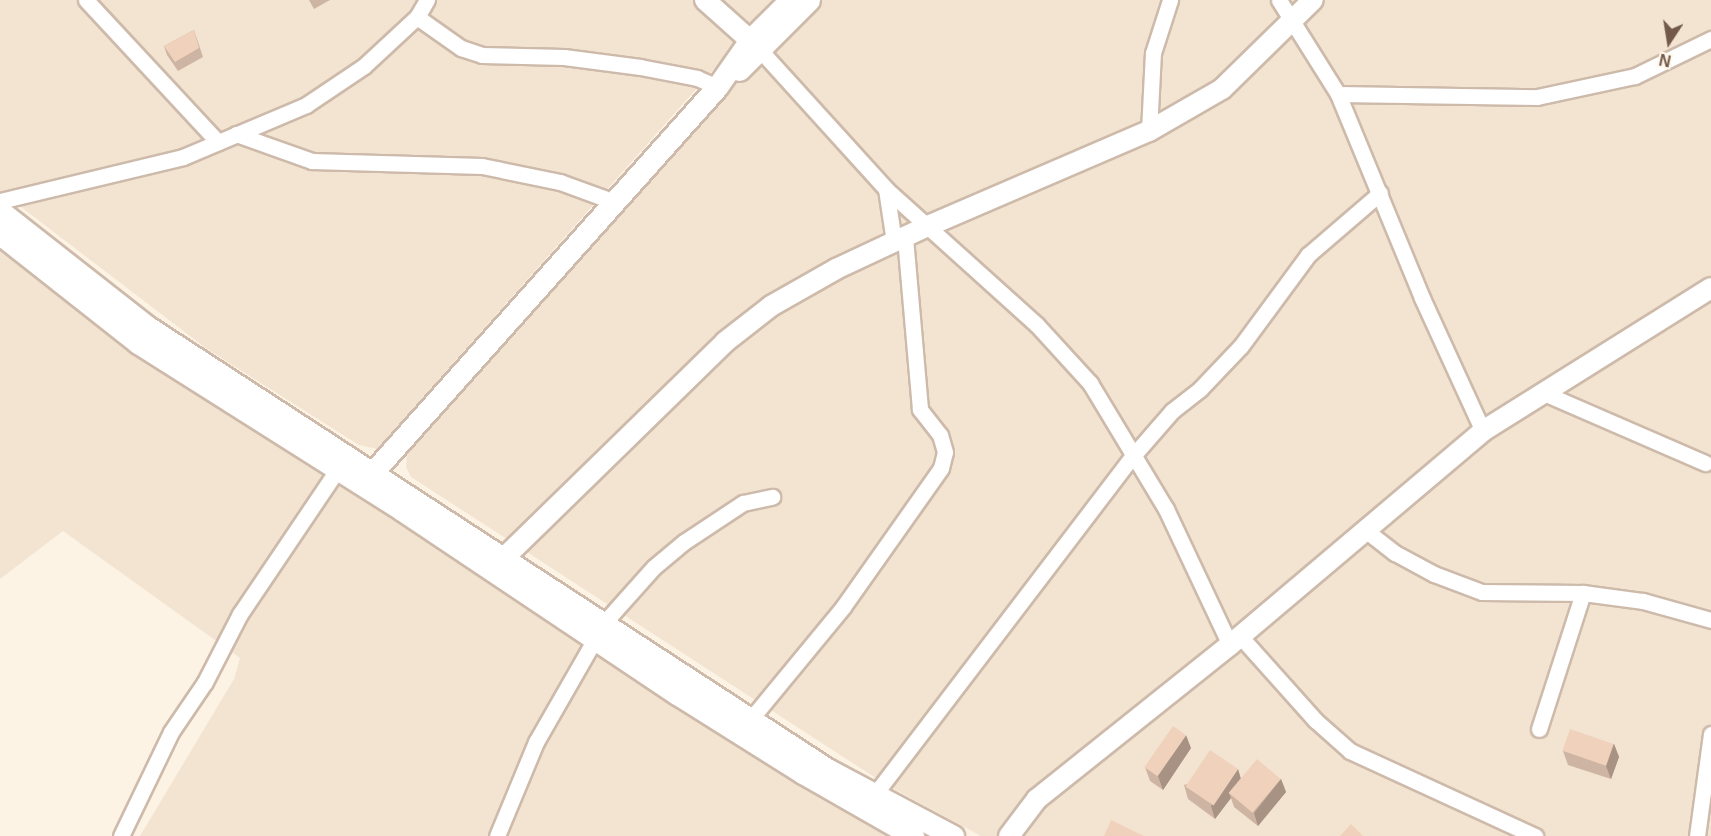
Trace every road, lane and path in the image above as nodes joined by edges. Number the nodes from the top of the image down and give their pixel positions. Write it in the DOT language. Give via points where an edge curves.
graph roads {
  1 [pos="86,0"];
  2 [pos="427,0"];
  3 [pos="705,0"];
  4 [pos="790,0"];
  5 [pos="809,0"];
  6 [pos="1170,0"];
  7 [pos="1279,0"];
  8 [pos="1313,0"];
  9 [pos="417,17"];
  10 [pos="1291,19"];
  11 [pos="1711,39"];
  12 [pos="756,45"];
  13 [pos="717,87"];
  14 [pos="1338,94"];
  15 [pos="1149,131"];
  16 [pos="236,134"];
  17 [pos="218,142"];
  18 [pos="886,189"];
  19 [pos="1380,193"];
  20 [pos="0,201"];
  21 [pos="612,201"];
  22 [pos="0,211"];
  23 [pos="928,226"];
  24 [pos="0,234"];
  25 [pos="899,239"];
  26 [pos="1711,288"];
  27 [pos="1544,393"];
  28 [pos="1483,431"];
  29 [pos="1132,457"];
  30 [pos="1705,463"];
  31 [pos="337,470"];
  32 [pos="367,479"];
  33 [pos="772,497"];
  34 [pos="1364,529"];
  35 [pos="504,558"];
  36 [pos="1582,593"];
  37 [pos="1711,620"];
  38 [pos="599,632"];
  39 [pos="1235,640"];
  40 [pos="750,720"];
  41 [pos="1539,729"];
  42 [pos="1711,734"];
  43 [pos="875,794"];
  44 [pos="1705,801"];
  45 [pos="121,836"];
  46 [pos="497,836"];
  47 [pos="913,836"];
  48 [pos="952,836"];
  49 [pos="1009,836"];
  50 [pos="1534,836"];
  51 [pos="1697,836"];
  1 -- 17 [label="street"];
  2 -- 9 [label="street"];
  3 -- 12 [label="street"];
  4 -- 12 [label="main road"];
  5 -- 12 [label="main road"];
  6 -- 15 [label="street" via="1153,53"];
  7 -- 10 [label="street"];
  8 -- 10 [label="street"];
  9 -- 13 [label="street" via="461,48 482,55 564,57 697,78"];
  9 -- 16 [label="street" via="364,66 306,105"];
  10 -- 14 [label="street"];
  10 -- 15 [label="street" via="1222,89"];
  11 -- 14 [label="street" via="1635,76 1537,97"];
  12 -- 13 [label="main road"];
  12 -- 18 [label="street"];
  13 -- 21 [label="main road"];
  14 -- 19 [label="street"];
  15 -- 23 [label="street"];
  16 -- 17 [label="street"];
  16 -- 21 [label="street" via="312,161 482,166 560,182"];
  17 -- 20 [label="street" via="183,157"];
  18 -- 23 [label="street"];
  18 -- 25 [label="street"];
  19 -- 28 [label="street"];
  19 -- 29 [label="street" via="1308,255 1241,346 1200,389 1172,411"];
  21 -- 32 [label="main road"];
  22 -- 32 [label="main road" via="148,327"];
  23 -- 25 [label="street"];
  23 -- 29 [label="street" via="1037,325 1090,383"];
  24 -- 31 [label="main road" via="138,343"];
  25 -- 35 [label="street" via="771,306 725,342"];
  25 -- 40 [label="street" via="920,409 940,435 945,452 941,468 843,607"];
  26 -- 27 [label="street"];
  27 -- 28 [label="street"];
  27 -- 30 [label="street"];
  28 -- 34 [label="street"];
  29 -- 39 [label="street" via="1166,509"];
  29 -- 43 [label="street"];
  31 -- 32 [label="main road"];
  31 -- 45 [label="street" via="240,614 205,682 171,732"];
  32 -- 35 [label="main road"];
  32 -- 38 [label="main road"];
  33 -- 38 [label="street" via="743,503 684,542 654,567"];
  34 -- 36 [label="street" via="1424,569 1482,592"];
  34 -- 39 [label="street"];
  35 -- 38 [label="main road"];
  36 -- 37 [label="street" via="1642,601"];
  36 -- 41 [label="street"];
  38 -- 40 [label="main road"];
  38 -- 46 [label="street" via="536,742"];
  38 -- 47 [label="main road" via="803,774"];
  39 -- 49 [label="street" via="1037,800"];
  39 -- 50 [label="street" via="1350,751"];
  40 -- 43 [label="main road"];
  42 -- 44 [label="street"];
  43 -- 48 [label="main road"];
  44 -- 51 [label="street"];
}
